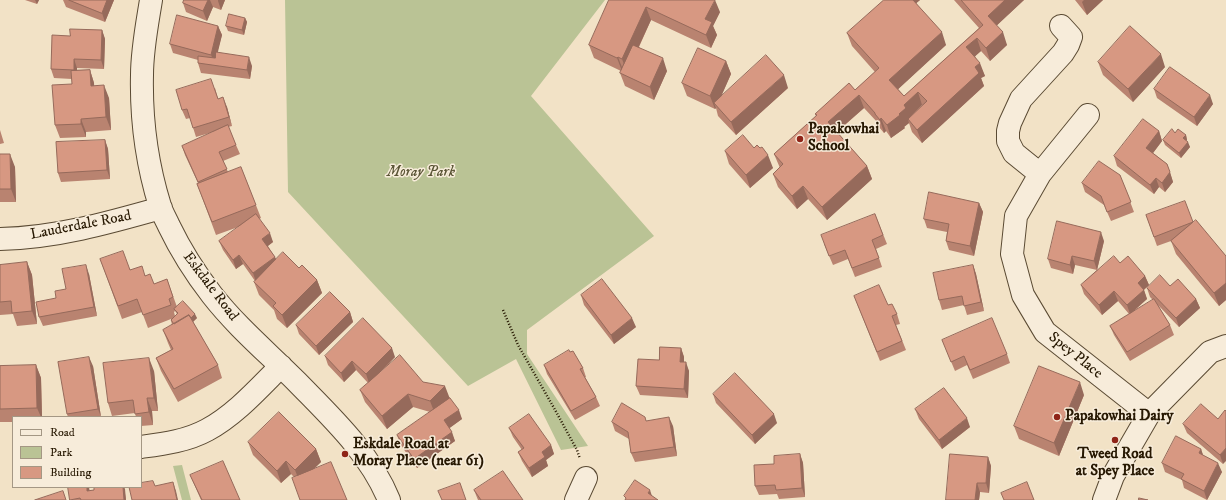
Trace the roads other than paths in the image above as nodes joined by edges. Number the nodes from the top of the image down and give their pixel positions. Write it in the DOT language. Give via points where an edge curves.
graph roads {
  1 [pos="151,0"];
  2 [pos="1061,26"];
  3 [pos="1088,115"];
  4 [pos="1040,174"];
  5 [pos="160,208"];
  6 [pos="0,239"];
  7 [pos="1226,346"];
  8 [pos="281,366"];
  9 [pos="1149,414"];
  10 [pos="142,447"];
  11 [pos="586,478"];
  12 [pos="389,500"];
  13 [pos="576,500"];
  14 [pos="1104,500"];
  1 -- 5 [label="street, Eskdale Road" via="142,75 143,121 148,160"];
  2 -- 4 [label="street" via="1071,37 1068,46 1021,99 1008,131 1008,142 1014,153"];
  3 -- 4 [label="street, Spey Place"];
  4 -- 9 [label="street, Spey Place" via="1016,216 1012,254 1023,295 1045,332"];
  5 -- 6 [label="street, Lauderdale Road" via="71,231"];
  5 -- 8 [label="street, Eskdale Road" via="189,263 213,296 237,324"];
  7 -- 9 [label="street" via="1210,352"];
  8 -- 10 [label="street" via="226,418 206,431 163,444"];
  8 -- 12 [label="street, Eskdale Road" via="365,457"];
  9 -- 14 [label="street" via="1113,476"];
  11 -- 13 [label="street"];
}
